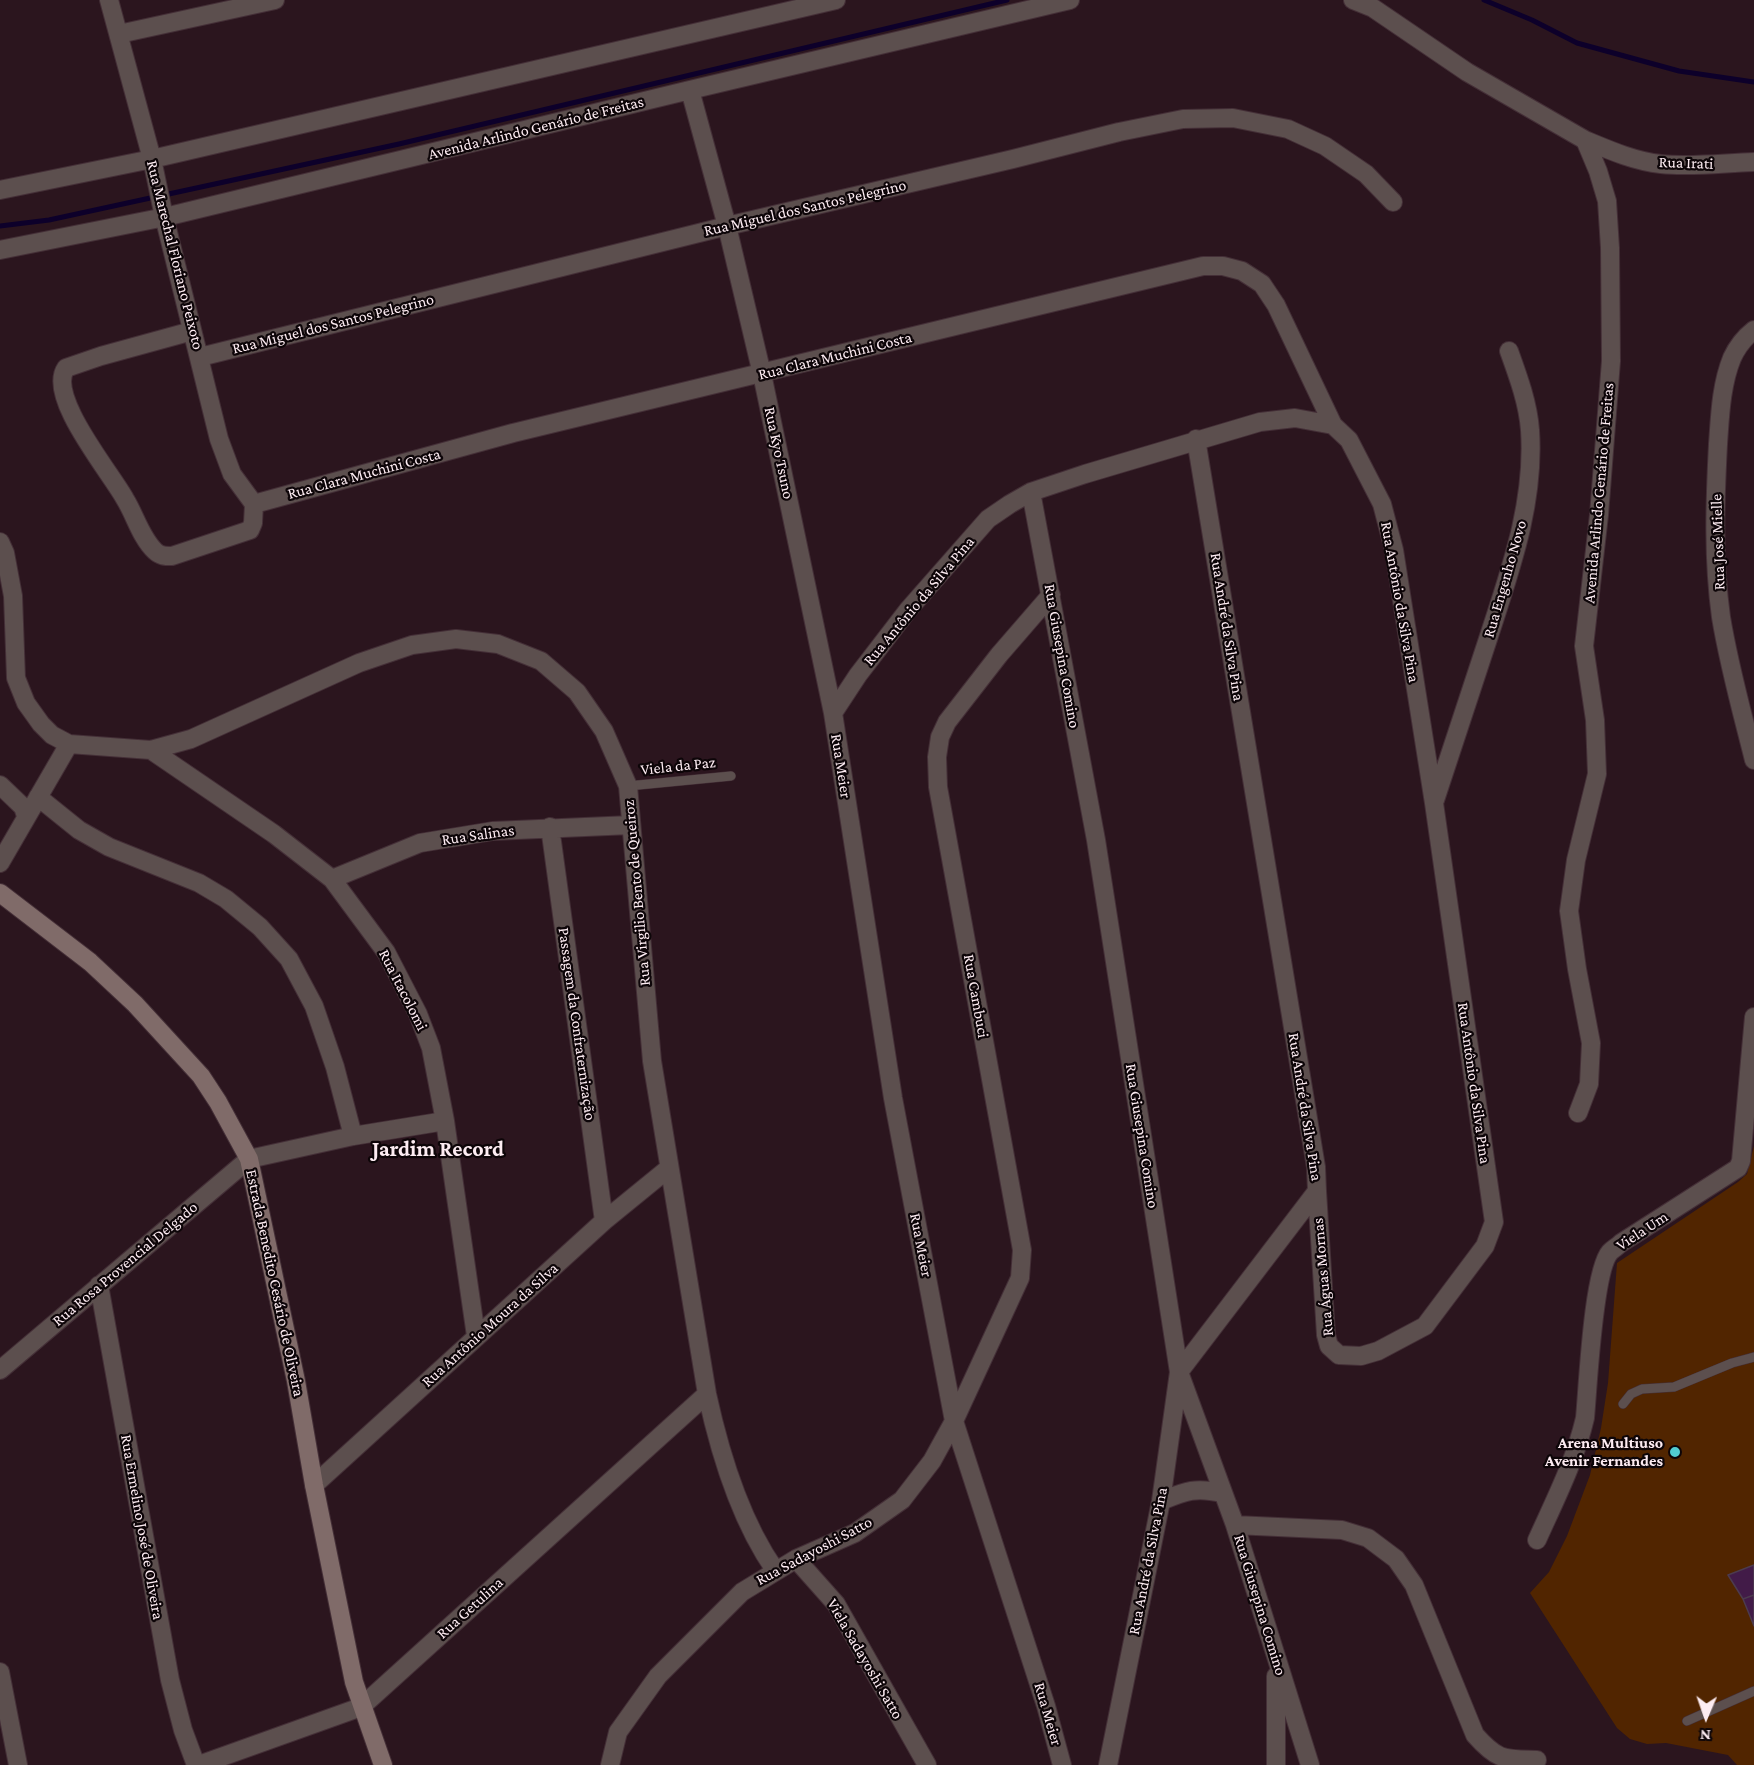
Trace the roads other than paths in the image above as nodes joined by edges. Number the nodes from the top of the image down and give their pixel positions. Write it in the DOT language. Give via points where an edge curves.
graph roads {
  1 [pos="109,0"];
  2 [pos="275,0"];
  3 [pos="836,0"];
  4 [pos="1070,0"];
  5 [pos="1353,0"];
  6 [pos="119,34"];
  7 [pos="690,90"];
  8 [pos="1585,140"];
  9 [pos="152,159"];
  10 [pos="1754,162"];
  11 [pos="0,190"];
  12 [pos="1393,202"];
  13 [pos="164,215"];
  14 [pos="727,226"];
  15 [pos="0,250"];
  16 [pos="192,330"];
  17 [pos="1754,330"];
  18 [pos="1509,351"];
  19 [pos="200,357"];
  20 [pos="762,374"];
  21 [pos="1333,425"];
  22 [pos="1196,439"];
  23 [pos="1031,492"];
  24 [pos="254,504"];
  25 [pos="0,542"];
  26 [pos="1051,596"];
  27 [pos="833,713"];
  28 [pos="1749,720"];
  29 [pos="69,744"];
  30 [pos="151,750"];
  31 [pos="1754,760"];
  32 [pos="731,776"];
  33 [pos="0,785"];
  34 [pos="628,786"];
  35 [pos="38,796"];
  36 [pos="1434,803"];
  37 [pos="26,816"];
  38 [pos="631,825"];
  39 [pos="550,827"];
  40 [pos="0,863"];
  41 [pos="333,879"];
  42 [pos="0,893"];
  43 [pos="1754,1017"];
  44 [pos="1578,1113"];
  45 [pos="445,1121"];
  46 [pos="353,1136"];
  47 [pos="249,1159"];
  48 [pos="669,1168"];
  49 [pos="1317,1191"];
  50 [pos="604,1221"];
  51 [pos="1494,1222"];
  52 [pos="99,1285"];
  53 [pos="476,1336"];
  54 [pos="1754,1357"];
  55 [pos="0,1370"];
  56 [pos="1179,1372"];
  57 [pos="707,1394"];
  58 [pos="1623,1404"];
  59 [pos="954,1420"];
  60 [pos="314,1485"];
  61 [pos="1222,1493"];
  62 [pos="1161,1501"];
  63 [pos="1235,1525"];
  64 [pos="1537,1540"];
  65 [pos="796,1559"];
  66 [pos="775,1570"];
  67 [pos="1276,1660"];
  68 [pos="0,1672"];
  69 [pos="1754,1691"];
  70 [pos="361,1707"];
  71 [pos="1687,1721"];
  72 [pos="1537,1760"];
  73 [pos="18,1765"];
  74 [pos="197,1765"];
  75 [pos="383,1765"];
  76 [pos="610,1765"];
  77 [pos="927,1765"];
  78 [pos="1062,1765"];
  79 [pos="1107,1765"];
  80 [pos="1276,1765"];
  81 [pos="1310,1765"];
  1 -- 6 [label="street, Rua Marechal Floriano Peixoto"];
  2 -- 6 [label="street"];
  3 -- 9 [label="street"];
  4 -- 7 [label="street, Avenida Arlindo Genário de Freitas"];
  5 -- 8 [label="street"];
  6 -- 9 [label="street, Rua Marechal Floriano Peixoto"];
  7 -- 13 [label="street, Avenida Arlindo Genário de Freitas"];
  7 -- 14 [label="street, Rua Kyo Tsuno"];
  8 -- 10 [label="street, Rua Irati" via="1659,164"];
  8 -- 44 [label="street, Avenida Arlindo Genário de Freitas" via="1607,201 1611,361 1584,646 1595,720 1597,774 1576,860 1569,911 1591,1042 1589,1084"];
  9 -- 11 [label="street"];
  9 -- 13 [label="street, Rua Marechal Floriano Peixoto"];
  12 -- 14 [label="street, Rua Miguel dos Santos Pelegrino" via="1366,174 1325,146 1288,129 1233,118 1183,119"];
  13 -- 15 [label="street, Avenida Arlindo Genário de Freitas"];
  13 -- 16 [label="street, Rua Marechal Floriano Peixoto"];
  14 -- 19 [label="street, Rua Miguel dos Santos Pelegrino"];
  14 -- 20 [label="street, Rua Kyo Tsuno"];
  16 -- 19 [label="street, Rua Marechal Floriano Peixoto"];
  16 -- 24 [label="street" via="69,367 62,384 69,408 154,551 162,556 250,530"];
  17 -- 28 [label="street, Rua José Mielle" via="1732,358 1726,378 1715,490 1721,615 1732,677"];
  18 -- 36 [label="street, Rua Engenho Novo" via="1530,427 1527,500 1516,552"];
  19 -- 24 [label="street, Rua Marechal Floriano Peixoto" via="225,457"];
  20 -- 21 [label="street, Rua Clara Muchini Costa" via="1191,269 1222,266 1242,271 1262,284 1276,305"];
  20 -- 24 [label="street, Rua Clara Muchini Costa" via="513,433"];
  20 -- 27 [label="street, Rua Kyo Tsuno"];
  21 -- 22 [label="street, Rua Antônio da Silva Pina" via="1295,418 1260,422"];
  21 -- 36 [label="street, Rua Antônio da Silva Pina" via="1349,440 1382,504 1394,550"];
  22 -- 23 [label="street, Rua Antônio da Silva Pina"];
  22 -- 49 [label="street, Rua André da Silva Pina"];
  23 -- 26 [label="street, Rua Giusepina Comino"];
  23 -- 27 [label="street, Rua Antônio da Silva Pina" via="988,519 902,618"];
  25 -- 29 [label="street, Rua Virgilio Bento de Queiroz" via="13,596 16,678 26,703 41,724"];
  26 -- 56 [label="street, Rua Giusepina Comino" via="1097,852"];
  26 -- 59 [label="street, Rua Cambuci" via="947,722 937,758 938,787 1022,1250 1020,1278"];
  27 -- 59 [label="street, Rua Meier" via="893,1098"];
  28 -- 31 [label="street, Rua José Mielle"];
  29 -- 30 [label="street, Rua Virgilio Bento de Queiroz"];
  29 -- 35 [label="street"];
  30 -- 34 [label="street, Rua Virgilio Bento de Queiroz" via="191,739 358,663 412,645 477,640 541,661 577,692 604,731"];
  30 -- 41 [label="street, Rua Itacolomi"];
  32 -- 34 [label="lane, Viela da Paz"];
  33 -- 37 [label="street" via="23,807"];
  34 -- 38 [label="street, Rua Virgilio Bento de Queiroz"];
  35 -- 37 [label="street"];
  35 -- 46 [label="street" via="79,830 109,847 199,884 226,899 260,927 289,959 314,1006"];
  36 -- 51 [label="street, Rua Antônio da Silva Pina"];
  37 -- 40 [label="street"];
  38 -- 39 [label="street, Rua Salinas"];
  38 -- 48 [label="street, Rua Virgilio Bento de Queiroz" via="652,1061"];
  39 -- 41 [label="street, Rua Salinas" via="420,843"];
  39 -- 50 [label="street, Passagem da Confraternização"];
  41 -- 45 [label="street, Rua Itacolomi" via="386,952 418,1014 431,1048"];
  42 -- 47 [label="main road, Estrada Benedito Cesário de Oliveira" via="90,962 135,1004 201,1077"];
  43 -- 64 [label="street, Viela Um" via="1738,1168 1615,1248 1604,1265 1597,1288 1585,1418 1576,1452"];
  45 -- 46 [label="street"];
  45 -- 53 [label="street, Rua Itacolomi"];
  46 -- 47 [label="street"];
  47 -- 52 [label="street, Rua Rosa Provencial Delgado"];
  47 -- 60 [label="main road, Estrada Benedito Cesário de Oliveira"];
  48 -- 50 [label="street, Rua Antônio Moura da Silva"];
  48 -- 57 [label="street, Rua Virgilio Bento de Queiroz"];
  49 -- 51 [label="street, Rua Águas Mornas" via="1326,1335 1329,1346 1339,1355 1361,1356 1378,1351 1425,1326 1485,1246"];
  49 -- 56 [label="street, Rua André da Silva Pina"];
  50 -- 53 [label="street, Rua Antônio Moura da Silva"];
  52 -- 55 [label="street, Rua Rosa Provencial Delgado"];
  52 -- 74 [label="street, Rua Ermelino José de Oliveira" via="170,1680"];
  53 -- 60 [label="street, Rua Antônio Moura da Silva"];
  54 -- 58 [label="lane" via="1674,1387 1642,1389"];
  56 -- 61 [label="street, Rua Giusepina Comino"];
  56 -- 62 [label="street, Rua André da Silva Pina"];
  57 -- 66 [label="street, Rua Virgilio Bento de Queiroz" via="716,1436 752,1532"];
  57 -- 70 [label="street, Rua Getulina"];
  59 -- 65 [label="street, Rua Sadayoshi Satto" via="932,1461 902,1500 855,1533"];
  59 -- 78 [label="street, Rua Meier"];
  60 -- 70 [label="main road, Estrada Benedito Cesário de Oliveira"];
  61 -- 62 [label="street" via="1202,1488"];
  61 -- 63 [label="street, Rua Giusepina Comino"];
  62 -- 79 [label="street, Rua André da Silva Pina"];
  63 -- 67 [label="street, Rua Giusepina Comino"];
  63 -- 72 [label="street" via="1342,1530 1368,1538 1396,1559 1414,1585 1475,1735 1491,1753 1510,1759"];
  65 -- 66 [label="street, Rua Sadayoshi Satto"];
  65 -- 77 [label="street, Viela Sadayoshi Satto" via="836,1604"];
  66 -- 76 [label="street, Rua Sadayoshi Satto" via="742,1592 658,1676 618,1732"];
  67 -- 80 [label="street"];
  67 -- 81 [label="street, Rua Giusepina Comino"];
  68 -- 73 [label="street"];
  69 -- 71 [label="lane"];
  70 -- 74 [label="street, Rua Getulina"];
  70 -- 75 [label="main road, Estrada Benedito Cesário de Oliveira"];
}
